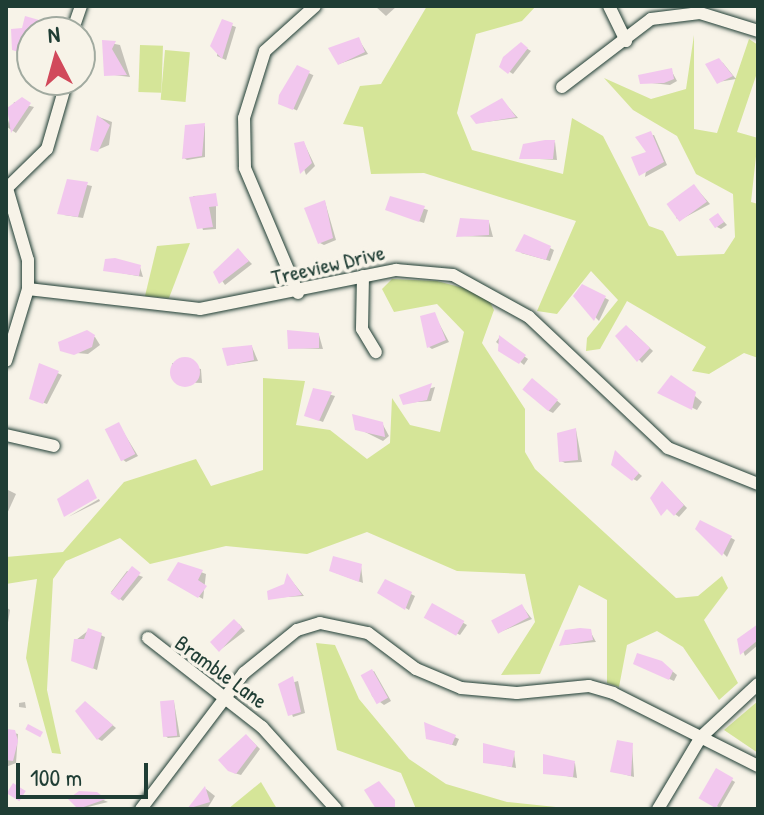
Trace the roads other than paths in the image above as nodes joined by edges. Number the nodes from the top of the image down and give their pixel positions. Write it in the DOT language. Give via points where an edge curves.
graph roads {
  1 [pos="315,6"];
  2 [pos="609,6"];
  3 [pos="758,31"];
  4 [pos="626,41"];
  5 [pos="562,87"];
  6 [pos="62,96"];
  7 [pos="7,186"];
  8 [pos="21,227"];
  9 [pos="6,228"];
  10 [pos="363,276"];
  11 [pos="28,289"];
  12 [pos="298,293"];
  13 [pos="376,352"];
  14 [pos="6,361"];
  15 [pos="6,435"];
  16 [pos="54,446"];
  17 [pos="758,484"];
  18 [pos="148,638"];
  19 [pos="758,684"];
  20 [pos="224,697"];
  21 [pos="701,737"];
  22 [pos="758,766"];
  23 [pos="141,809"];
  24 [pos="336,809"];
  25 [pos="658,809"];
  1 -- 12 [label="street" via="265,51 244,118 245,168"];
  2 -- 4 [label="street"];
  3 -- 4 [label="street" via="686,13 651,19"];
  4 -- 5 [label="street"];
  6 -- 7 [label="street" via="47,149"];
  7 -- 8 [label="street"];
  8 -- 9 [label="street"];
  8 -- 11 [label="street"];
  10 -- 12 [label="street, Treeview Drive"];
  10 -- 13 [label="street" via="362,329"];
  10 -- 17 [label="street, Treeview Drive" via="425,271 479,285 529,317 668,448"];
  11 -- 12 [label="street, Treeview Drive" via="200,309"];
  11 -- 14 [label="street"];
  15 -- 16 [label="street"];
  18 -- 20 [label="street, Bramble Lane"];
  19 -- 21 [label="street"];
  20 -- 21 [label="street" via="297,630 345,624 461,688 517,693 589,686"];
  20 -- 23 [label="street"];
  20 -- 24 [label="street, Bramble Lane" via="262,727"];
  21 -- 22 [label="street"];
  21 -- 25 [label="street"];
}
